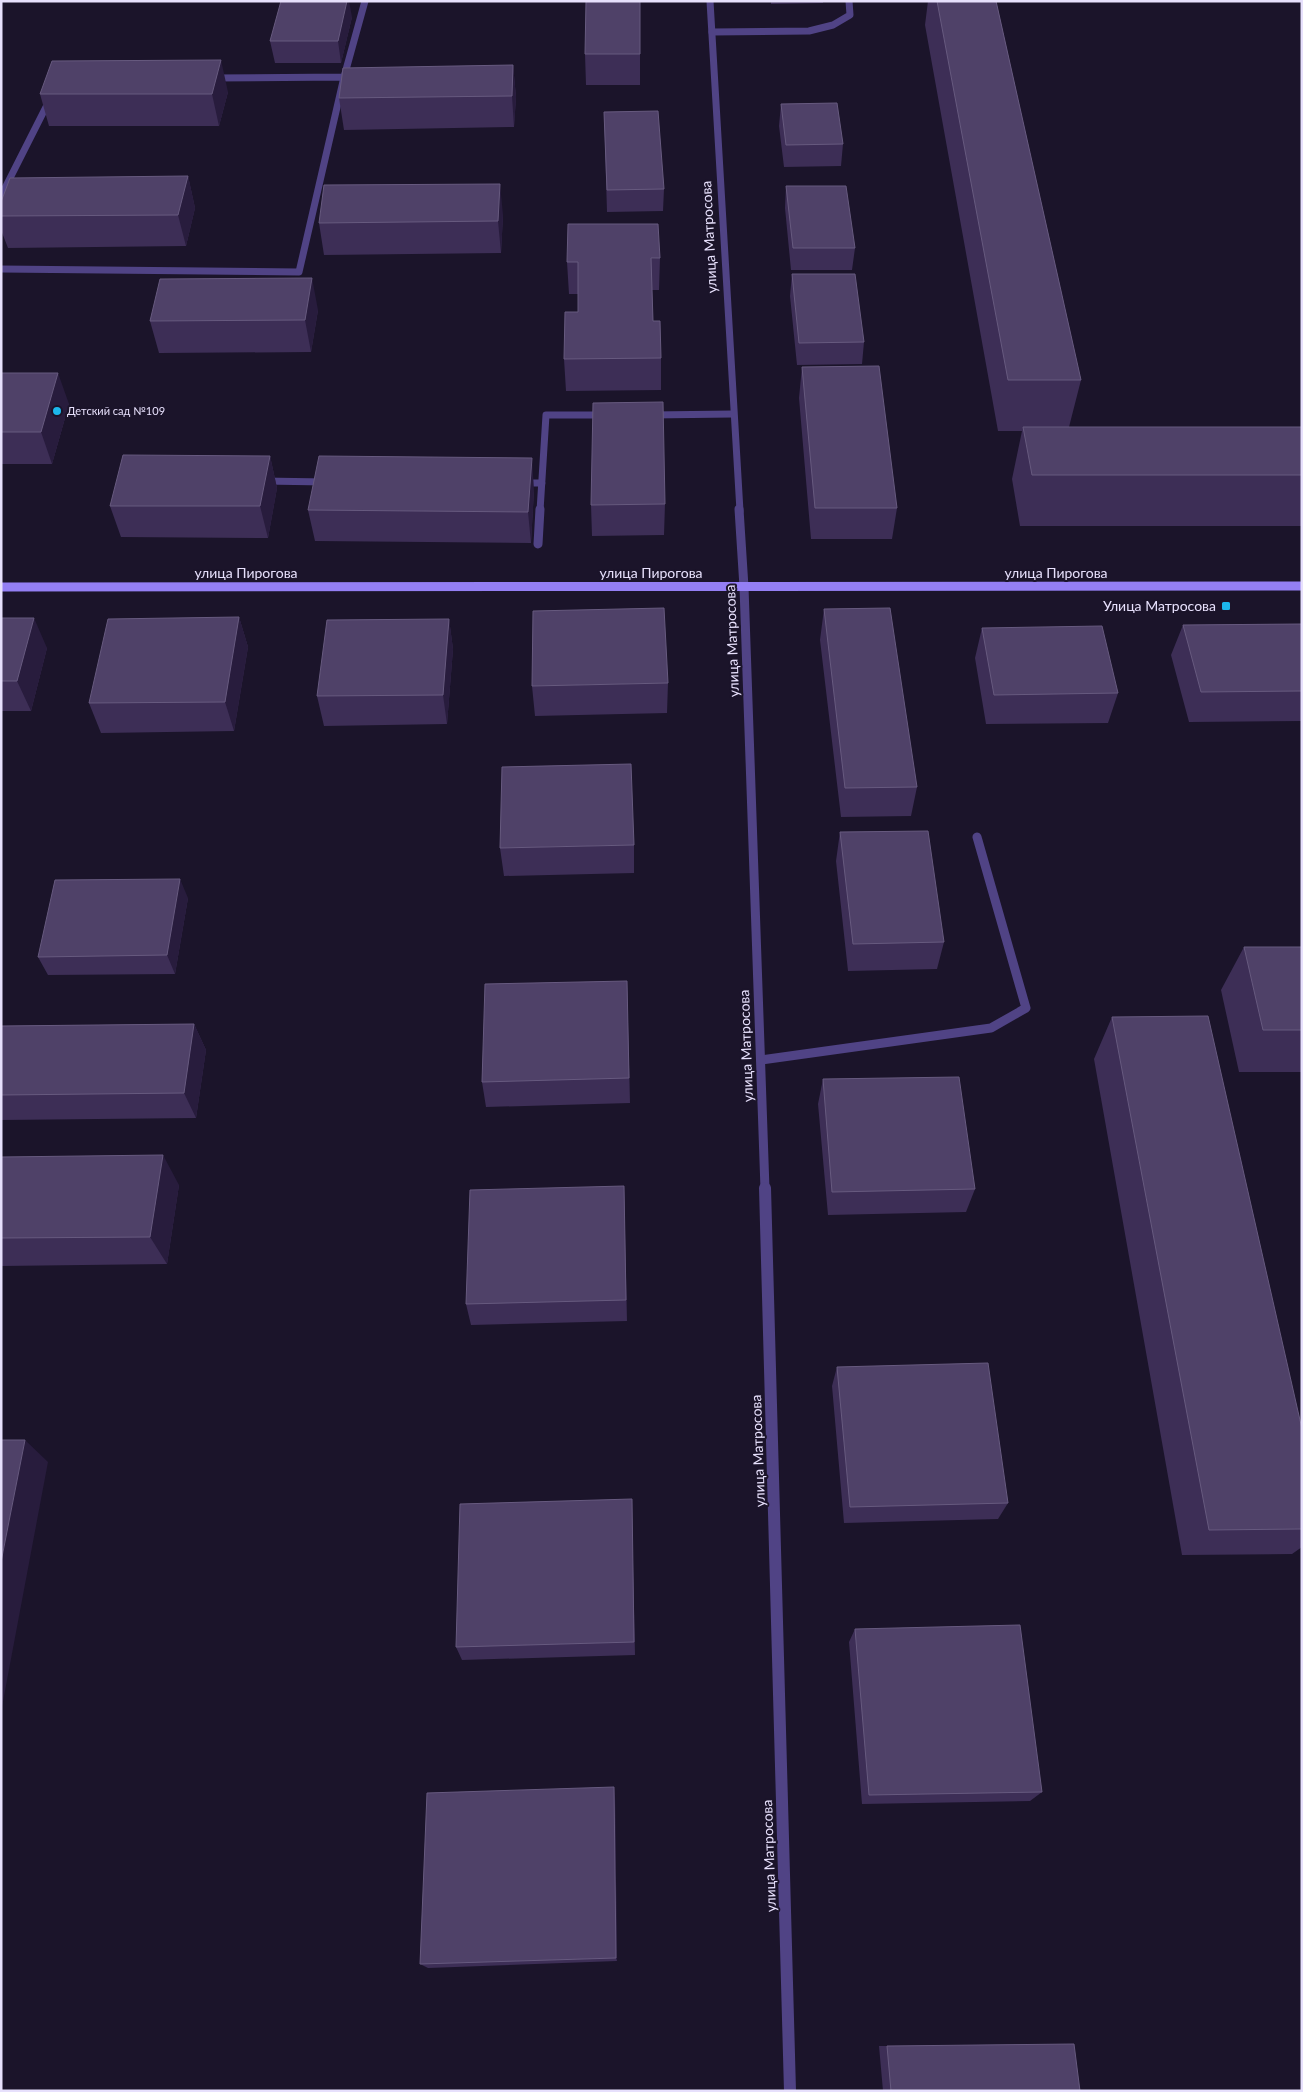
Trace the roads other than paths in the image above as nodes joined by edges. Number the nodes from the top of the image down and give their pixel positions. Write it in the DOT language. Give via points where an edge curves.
graph roads {
  1 [pos="365,1"];
  2 [pos="710,1"];
  3 [pos="849,1"];
  4 [pos="712,32"];
  5 [pos="344,77"];
  6 [pos="207,78"];
  7 [pos="55,88"];
  8 [pos="1,196"];
  9 [pos="1,269"];
  10 [pos="644,414"];
  11 [pos="733,414"];
  12 [pos="615,415"];
  13 [pos="254,481"];
  14 [pos="334,482"];
  15 [pos="512,483"];
  16 [pos="542,483"];
  17 [pos="538,544"];
  18 [pos="1302,586"];
  19 [pos="1,587"];
  20 [pos="744,587"];
  21 [pos="977,837"];
  22 [pos="761,1060"];
  23 [pos="790,2091"];
  1 -- 5 [label="street"];
  2 -- 4 [label="street, улица Матросова"];
  3 -- 4 [label="street" via="850,15 833,25 810,30"];
  4 -- 11 [label="street, улица Матросова"];
  5 -- 6 [label="street"];
  5 -- 9 [label="street" via="299,272"];
  7 -- 8 [label="street"];
  10 -- 11 [label="street"];
  11 -- 20 [label="street, улица Матросова"];
  12 -- 16 [label="street" via="546,415"];
  13 -- 14 [label="street"];
  15 -- 16 [label="street"];
  16 -- 17 [label="street"];
  18 -- 20 [label="street, улица Пирогова"];
  19 -- 20 [label="street, улица Пирогова"];
  20 -- 22 [label="street, улица Матросова"];
  21 -- 22 [label="street" via="1026,1008 991,1028"];
  22 -- 23 [label="street, улица Матросова"];
}
